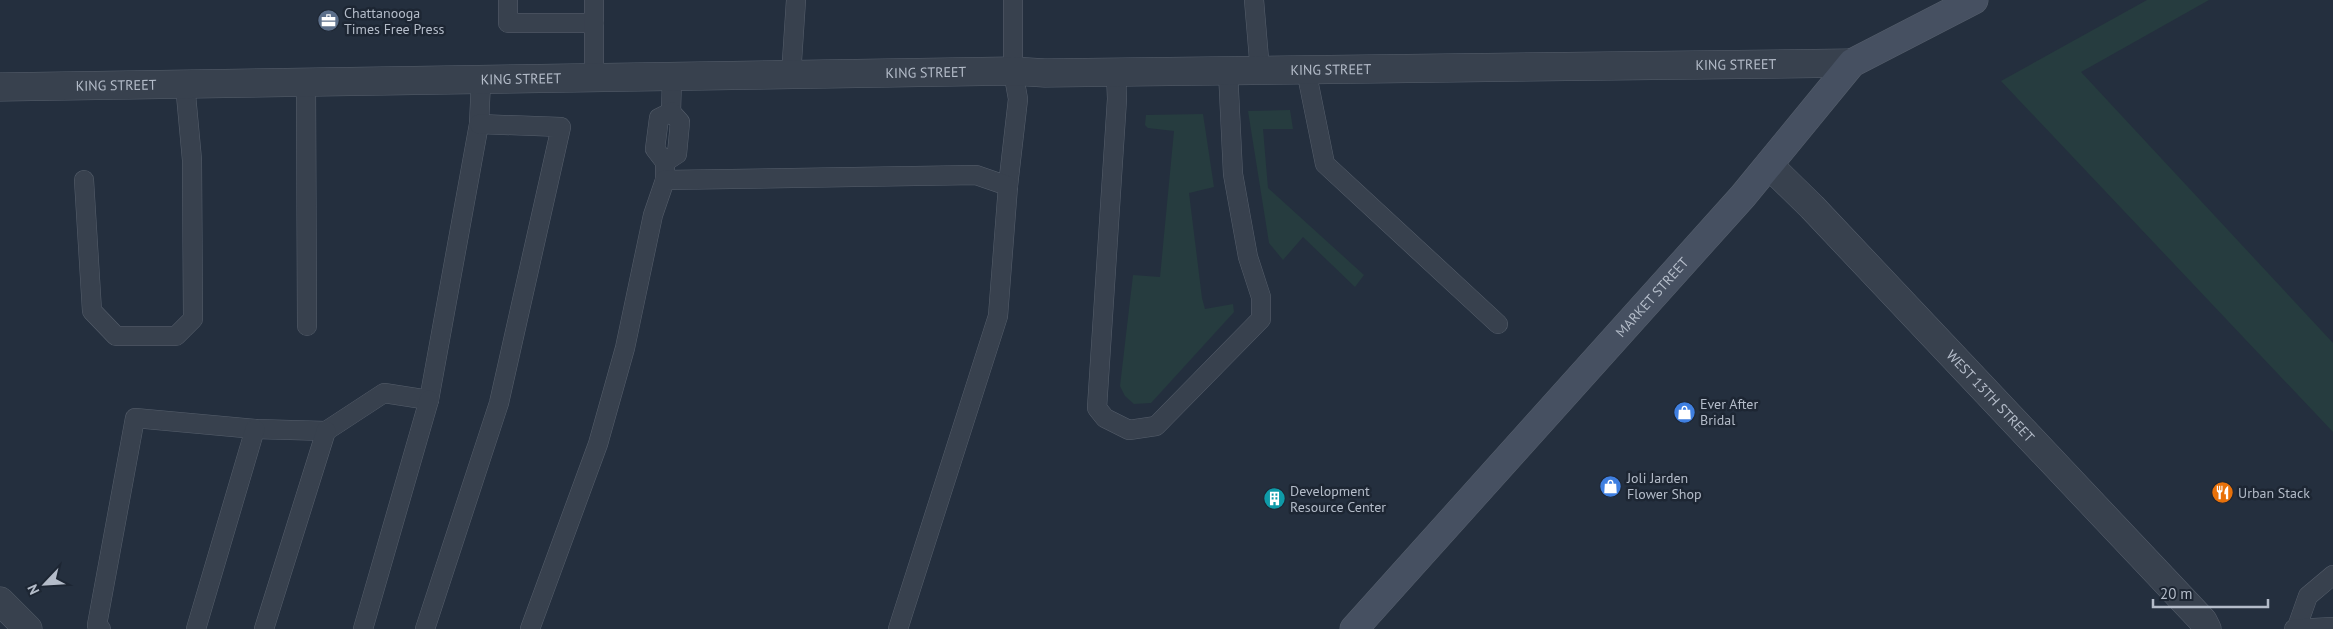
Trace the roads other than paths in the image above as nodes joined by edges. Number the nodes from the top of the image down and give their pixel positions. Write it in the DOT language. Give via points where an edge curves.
graph roads {
  1 [pos="508,0"];
  2 [pos="594,0"];
  3 [pos="796,0"];
  4 [pos="1013,0"];
  5 [pos="1254,0"];
  6 [pos="1974,0"];
  7 [pos="594,24"];
  8 [pos="1852,63"];
  9 [pos="1306,70"];
  10 [pos="1013,71"];
  11 [pos="1228,71"];
  12 [pos="1260,71"];
  13 [pos="1116,73"];
  14 [pos="791,76"];
  15 [pos="672,78"];
  16 [pos="594,79"];
  17 [pos="481,81"];
  18 [pos="306,83"];
  19 [pos="185,84"];
  20 [pos="0,87"];
  21 [pos="479,124"];
  22 [pos="1769,165"];
  23 [pos="665,171"];
  24 [pos="84,180"];
  25 [pos="1008,186"];
  26 [pos="1498,324"];
  27 [pos="307,326"];
  28 [pos="428,400"];
  29 [pos="255,429"];
  30 [pos="326,431"];
  31 [pos="2333,575"];
  32 [pos="0,601"];
  33 [pos="99,627"];
  34 [pos="2333,627"];
  35 [pos="2295,628"];
  36 [pos="28,629"];
  37 [pos="196,629"];
  38 [pos="264,629"];
  39 [pos="363,629"];
  40 [pos="425,629"];
  41 [pos="530,629"];
  42 [pos="898,629"];
  43 [pos="1354,629"];
  44 [pos="2208,629"];
  1 -- 7 [label="lane" via="508,23"];
  2 -- 7 [label="lane"];
  3 -- 14 [label="lane"];
  4 -- 10 [label="lane"];
  5 -- 12 [label="lane"];
  6 -- 8 [label="main road, MARKET STREET"];
  7 -- 16 [label="lane"];
  8 -- 9 [label="street, KING STREET"];
  8 -- 22 [label="main road, MARKET STREET"];
  9 -- 12 [label="street, KING STREET"];
  9 -- 26 [label="lane" via="1325,164"];
  10 -- 13 [label="street, KING STREET"];
  10 -- 14 [label="street, KING STREET"];
  10 -- 25 [label="lane" via="1018,99"];
  11 -- 12 [label="street, KING STREET"];
  11 -- 13 [label="street, KING STREET"];
  11 -- 13 [label="lane" via="1233,174 1248,257 1261,297 1261,319 1156,426 1129,430 1105,418 1097,408"];
  14 -- 15 [label="street, KING STREET"];
  15 -- 16 [label="street, KING STREET"];
  15 -- 23 [label="lane" via="670,112 680,122 677,154"];
  16 -- 17 [label="street, KING STREET"];
  17 -- 18 [label="street, KING STREET"];
  17 -- 21 [label="lane"];
  18 -- 19 [label="street, KING STREET"];
  18 -- 27 [label="lane"];
  19 -- 20 [label="street, KING STREET"];
  19 -- 24 [label="lane" via="192,160 193,319 176,336 116,336 92,311"];
  21 -- 28 [label="lane"];
  21 -- 40 [label="lane" via="561,127 499,403"];
  22 -- 43 [label="main road, MARKET STREET"];
  22 -- 44 [label="street, WEST 13TH STREET" via="2203,620"];
  23 -- 25 [label="lane" via="976,175"];
  23 -- 41 [label="lane" via="625,348 598,444"];
  25 -- 42 [label="lane" via="998,316"];
  28 -- 30 [label="lane" via="384,393"];
  28 -- 39 [label="lane"];
  29 -- 30 [label="lane"];
  29 -- 33 [label="lane" via="135,418"];
  29 -- 37 [label="lane"];
  30 -- 38 [label="lane"];
  31 -- 35 [label="lane" via="2308,596"];
  32 -- 36 [label="street"];
  34 -- 35 [label="lane"];
}
